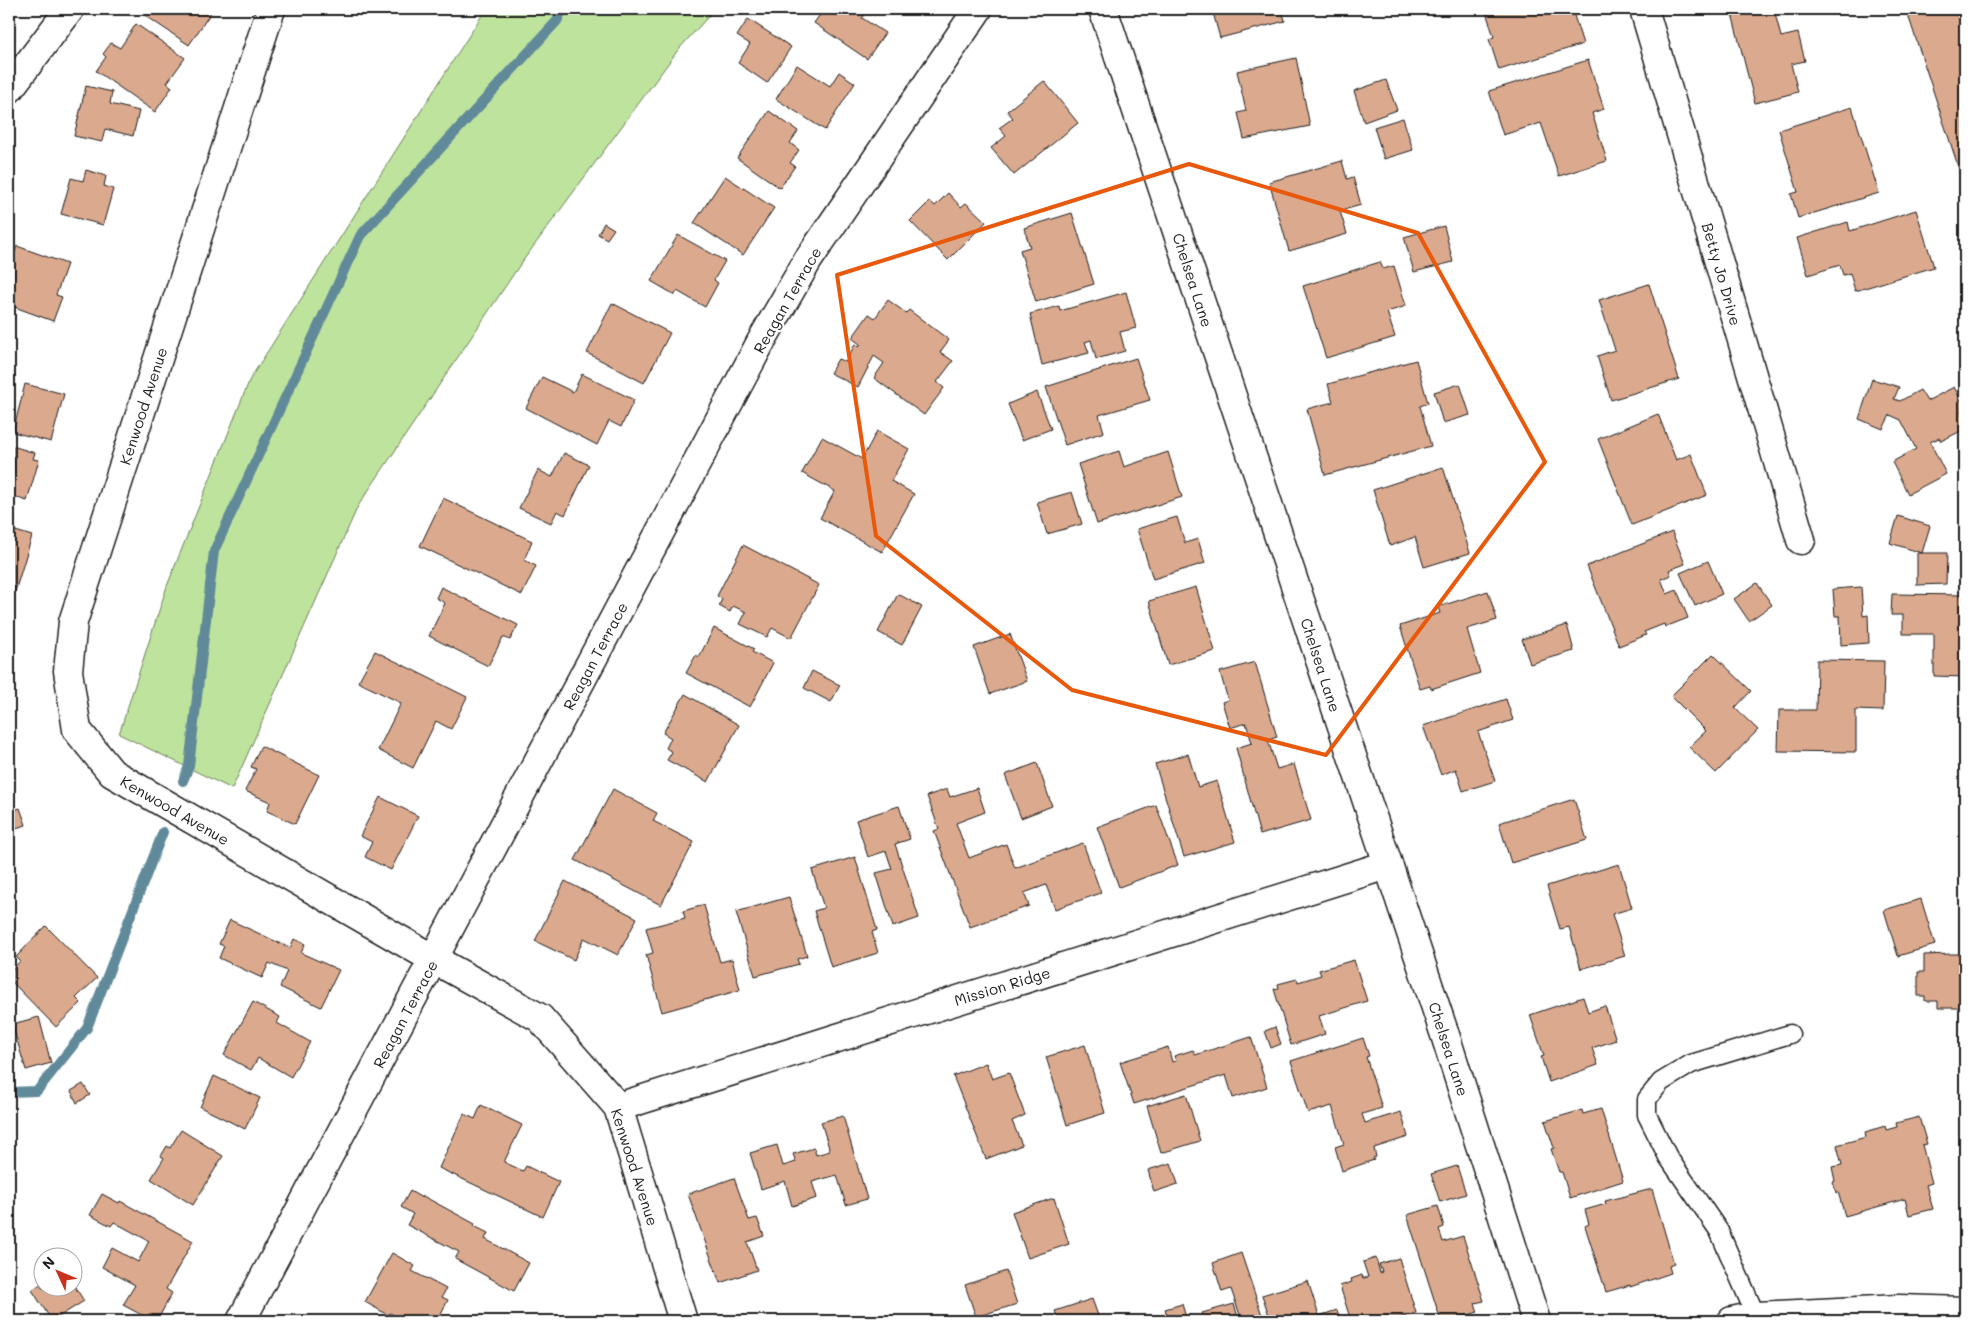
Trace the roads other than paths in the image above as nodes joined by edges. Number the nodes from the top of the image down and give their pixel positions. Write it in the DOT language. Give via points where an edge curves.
graph roads {
  1 [pos="70,9"];
  2 [pos="271,9"];
  3 [pos="978,9"];
  4 [pos="1102,9"];
  5 [pos="1644,9"];
  6 [pos="9,88"];
  7 [pos="1801,540"];
  8 [pos="1387,865"];
  9 [pos="435,960"];
  10 [pos="1790,1034"];
  11 [pos="618,1107"];
  12 [pos="1965,1311"];
  13 [pos="1744,1318"];
  14 [pos="241,1321"];
  15 [pos="683,1321"];
  16 [pos="1536,1321"];
  1 -- 6 [label="street"];
  2 -- 9 [label="street, Kenwood Avenue" via="73,622 68,671 77,730 112,773"];
  3 -- 9 [label="street, Reagan Terrace" via="808,260 773,321"];
  4 -- 8 [label="street, Chelsea Lane"];
  5 -- 7 [label="street, Betty Jo Drive"];
  8 -- 11 [label="street, Mission Ridge"];
  8 -- 16 [label="street, Chelsea Lane"];
  9 -- 11 [label="street, Kenwood Avenue" via="540,1018"];
  9 -- 14 [label="street, Reagan Terrace"];
  10 -- 13 [label="lane" via="1691,1064 1661,1082 1646,1099 1647,1115 1664,1149 1719,1231"];
  11 -- 15 [label="street, Kenwood Avenue"];
  12 -- 13 [label="street" via="1899,1309"];
}
